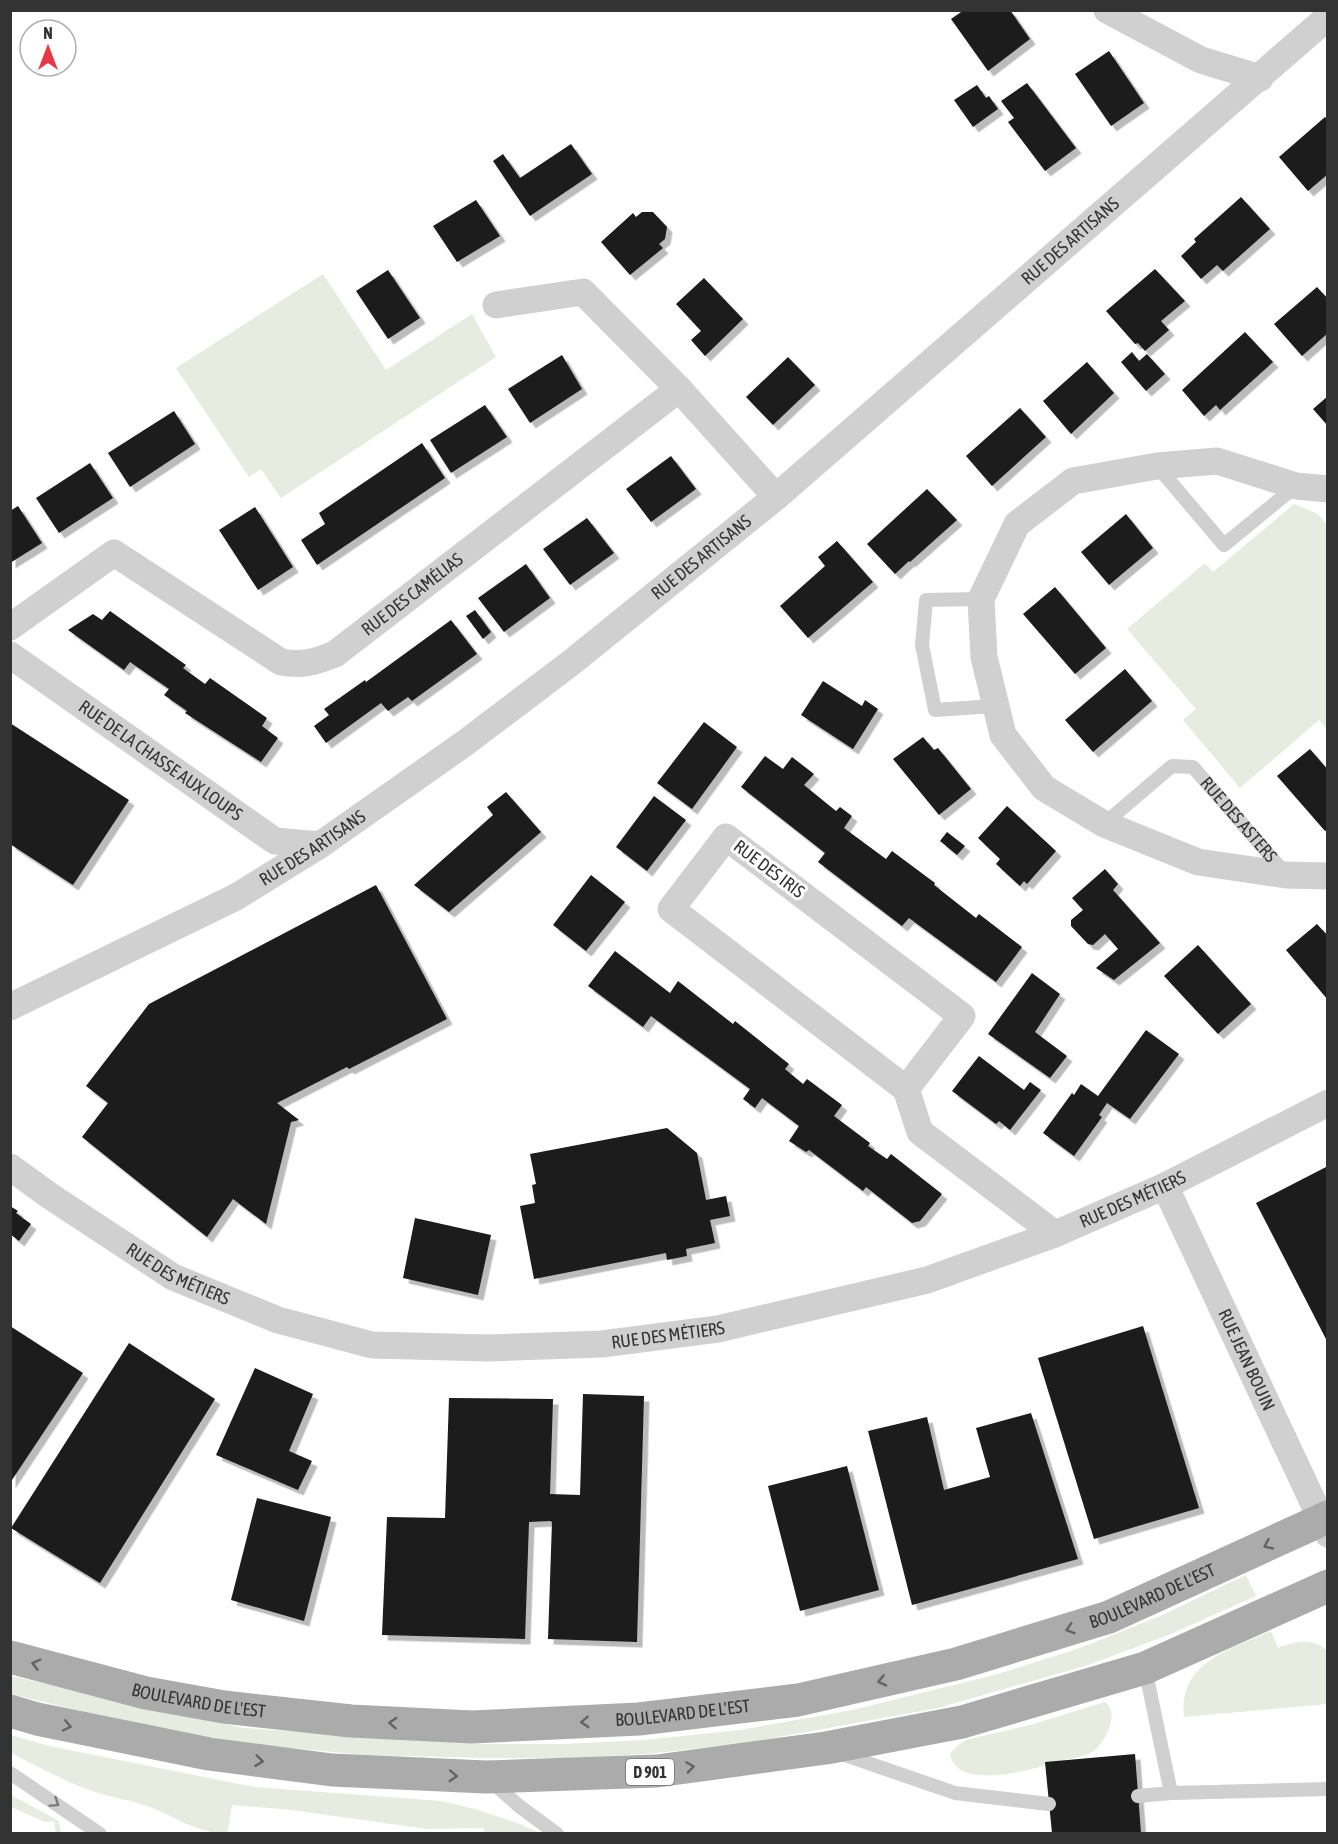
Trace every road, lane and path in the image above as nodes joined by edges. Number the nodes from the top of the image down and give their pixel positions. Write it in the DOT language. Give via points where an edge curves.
graph roads {
  1 [pos="1107,10"];
  2 [pos="1328,17"];
  3 [pos="1260,78"];
  4 [pos="496,305"];
  5 [pos="679,390"];
  6 [pos="1157,466"];
  7 [pos="1296,486"];
  8 [pos="1328,489"];
  9 [pos="776,497"];
  10 [pos="981,599"];
  11 [pos="10,627"];
  12 [pos="10,655"];
  13 [pos="995,706"];
  14 [pos="1104,824"];
  15 [pos="320,845"];
  16 [pos="1286,875"];
  17 [pos="1328,876"];
  18 [pos="10,1006"];
  19 [pos="906,1089"];
  20 [pos="1328,1103"];
  21 [pos="10,1167"];
  22 [pos="1165,1186"];
  23 [pos="1055,1234"];
  24 [pos="1325,1524"];
  25 [pos="1328,1586"];
  26 [pos="10,1657"];
  27 [pos="1144,1668"];
  28 [pos="10,1712"];
  29 [pos="826,1748"];
  30 [pos="10,1773"];
  31 [pos="486,1777"];
  32 [pos="1328,1789"];
  33 [pos="1171,1793"];
  34 [pos="1138,1796"];
  35 [pos="1049,1804"];
  36 [pos="100,1833"];
  37 [pos="557,1833"];
  1 -- 3 [label="street" via="1201,60"];
  2 -- 3 [label="street, RUE DES ARTISANS"];
  3 -- 9 [label="street, RUE DES ARTISANS"];
  4 -- 5 [label="street" via="583,292"];
  5 -- 9 [label="street"];
  5 -- 11 [label="street, RUE DES CAMÉLIAS" via="335,654 313,663 282,662 114,553"];
  6 -- 7 [label="street, RUE DES ASTERS" via="1217,461"];
  6 -- 7 [label="lane" via="1224,545"];
  6 -- 10 [label="street, RUE DES ASTERS" via="1073,481 1017,524"];
  7 -- 8 [label="street, RUE DES ASTERS"];
  9 -- 15 [label="street, RUE DES ARTISANS" via="572,662"];
  10 -- 13 [label="street, RUE DES ASTERS" via="984,657"];
  10 -- 13 [label="lane" via="926,600 922,645 935,710"];
  12 -- 15 [label="street, RUE DE LA CHASSE AUX LOUPS" via="275,841"];
  13 -- 14 [label="street, RUE DES ASTERS" via="1003,735 1044,788"];
  14 -- 16 [label="street, RUE DES ASTERS" via="1198,862"];
  14 -- 16 [label="lane, RUE DES ASTERS" via="1172,766 1193,767"];
  15 -- 18 [label="street, RUE DES ARTISANS" via="236,897"];
  16 -- 17 [label="street, RUE DES ASTERS"];
  19 -- 19 [label="street, RUE DES IRIS" via="962,1016 726,837 671,909"];
  19 -- 23 [label="street" via="920,1132"];
  20 -- 22 [label="street, RUE DES MÉTIERS"];
  21 -- 23 [label="street, RUE DES MÉTIERS" via="173,1277 278,1320 372,1345 488,1348 602,1344 718,1329 927,1280"];
  22 -- 23 [label="street, RUE DES MÉTIERS"];
  22 -- 24 [label="street, RUE JEAN BOUIN" via="1306,1491"];
  24 -- 26 [label="main road, BOULEVARD DE L'EST, one-way" via="1109,1617 956,1664 798,1700 639,1719 472,1727 351,1721 146,1694"];
  25 -- 27 [label="main road, D 901"];
  27 -- 29 [label="main road, D 901" via="962,1722"];
  27 -- 33 [label="lane"];
  28 -- 31 [label="main road, D 901, one-way" via="209,1755 332,1770"];
  31 -- 29 [label="main road, D 901, one-way" via="657,1771"];
  29 -- 35 [label="lane" via="955,1793"];
  30 -- 36 [label="lane, one-way"];
  31 -- 37 [label="lane"];
  32 -- 33 [label="lane"];
  33 -- 34 [label="lane"];
}
